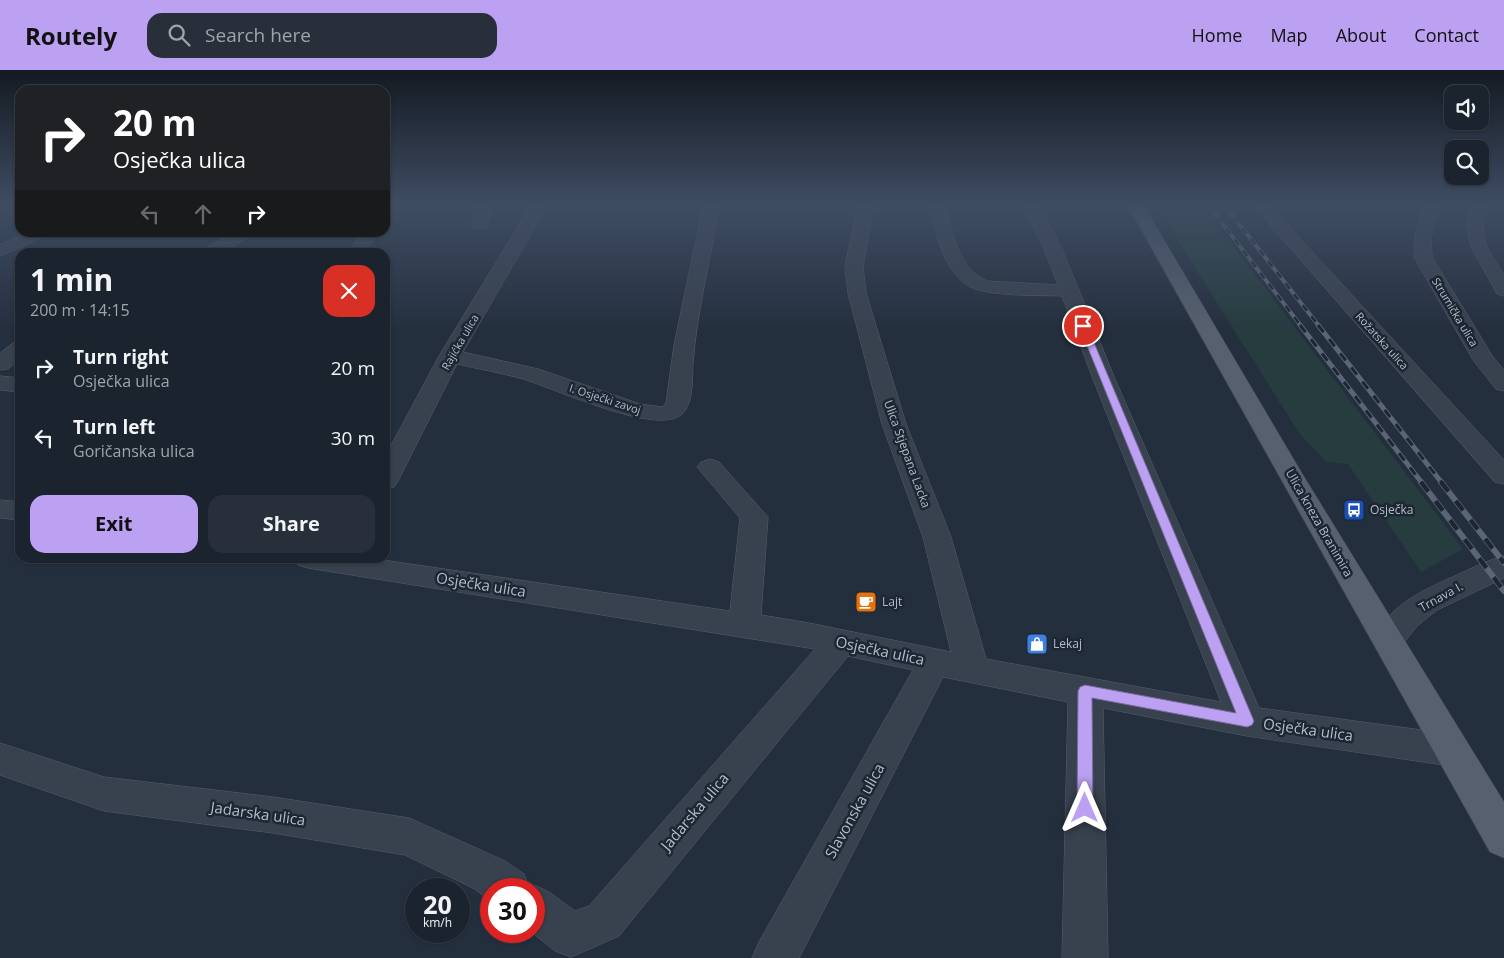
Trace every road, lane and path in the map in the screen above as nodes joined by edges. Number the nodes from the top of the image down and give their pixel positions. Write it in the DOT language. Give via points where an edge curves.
graph roads {
  1 [pos="515,247"];
  2 [pos="702,247"];
  3 [pos="858,247"];
  4 [pos="950,247"];
  5 [pos="1052,247"];
  6 [pos="1160,247"];
  7 [pos="1299,247"];
  8 [pos="1422,247"];
  9 [pos="1479,247"];
  10 [pos="1504,290"];
  11 [pos="1069,291"];
  12 [pos="15,351"];
  13 [pos="450,356"];
  14 [pos="0,364"];
  15 [pos="0,383"];
  16 [pos="15,384"];
  17 [pos="1504,384"];
  18 [pos="710,466"];
  19 [pos="390,470"];
  20 [pos="1504,476"];
  21 [pos="0,509"];
  22 [pos="15,510"];
  23 [pos="359,563"];
  24 [pos="1504,566"];
  25 [pos="744,625"];
  26 [pos="1388,640"];
  27 [pos="840,642"];
  28 [pos="933,662"];
  29 [pos="972,670"];
  30 [pos="1085,691"];
  31 [pos="1247,721"];
  32 [pos="1451,750"];
  33 [pos="0,759"];
  34 [pos="1504,839"];
  35 [pos="494,878"];
  36 [pos="545,915"];
  37 [pos="775,958"];
  38 [pos="1085,958"];
  1 -- 13 [label="street, Rajićka ulica"];
  2 -- 13 [label="street, I. Osječki zavoj" via="684,345 678,403 666,414 637,410 530,374"];
  3 -- 29 [label="street, Ulica Stjepana Lacka" via="854,267 857,293 894,424 937,537"];
  4 -- 11 [label="street" via="972,282 984,286"];
  5 -- 11 [label="street"];
  6 -- 26 [label="main road, Ulica kneza Branimira"];
  7 -- 20 [label="street, Rožatska ulica"];
  8 -- 17 [label="street, Strumička ulica" via="1423,257 1484,360"];
  9 -- 10 [label="street"];
  11 -- 31 [label="street"];
  12 -- 14 [label="street"];
  13 -- 19 [label="street, Rajićka ulica"];
  15 -- 16 [label="street"];
  18 -- 25 [label="street" via="754,518"];
  21 -- 22 [label="street"];
  23 -- 25 [label="street, Osječka ulica" via="476,585"];
  24 -- 26 [label="street, Trnava I." via="1426,602 1406,618"];
  25 -- 27 [label="street, Osječka ulica"];
  26 -- 32 [label="main road, Ulica kneza Branimira"];
  27 -- 28 [label="street, Osječka ulica"];
  27 -- 36 [label="street, Jadarska ulica" via="604,920 571,935"];
  28 -- 29 [label="street, Osječka ulica"];
  28 -- 37 [label="street, Slavonska ulica"];
  29 -- 30 [label="street, Osječka ulica"];
  30 -- 31 [label="street, Osječka ulica"];
  30 -- 38 [label="street"];
  31 -- 32 [label="street, Osječka ulica"];
  32 -- 34 [label="main road, Ulica kneza Branimira"];
  33 -- 35 [label="street, Jadarska ulica" via="104,794 273,815 409,837"];
}
